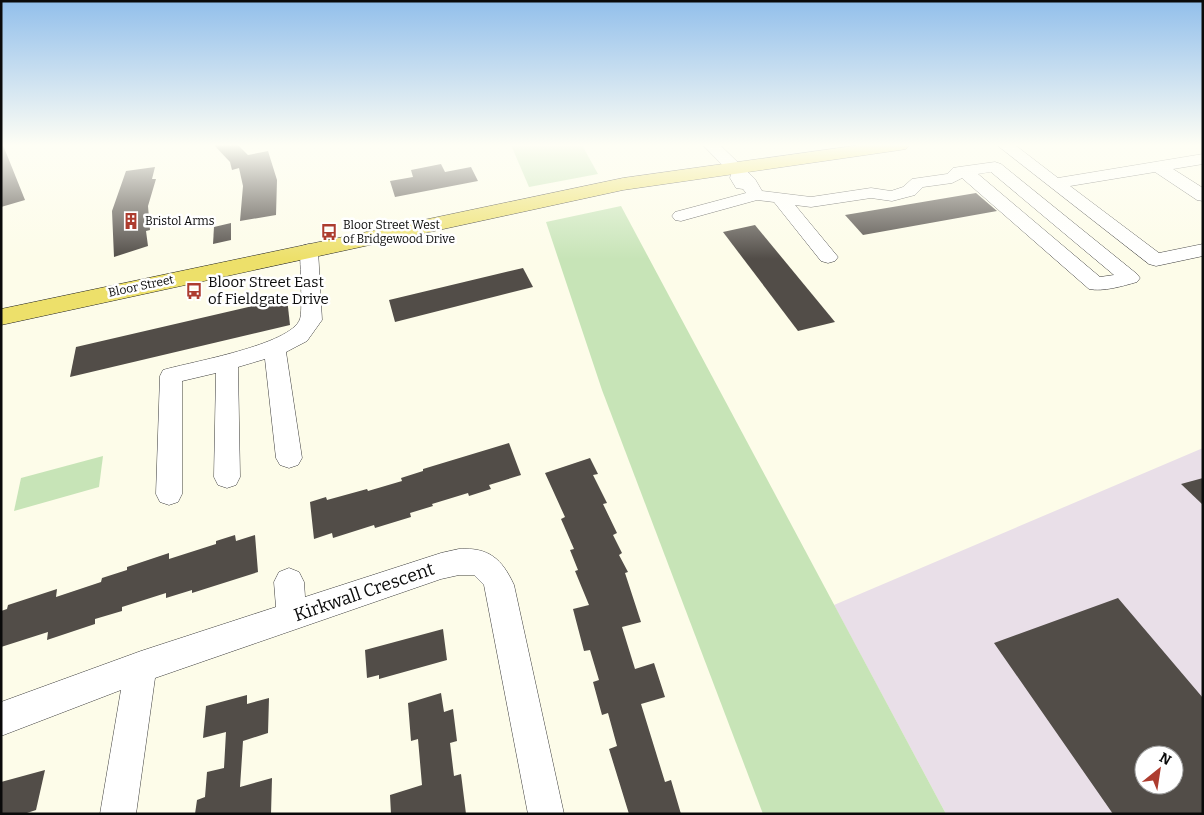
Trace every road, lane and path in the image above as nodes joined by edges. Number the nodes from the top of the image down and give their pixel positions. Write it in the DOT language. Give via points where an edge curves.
graph roads {
  1 [pos="662,183"];
  2 [pos="741,183"];
  3 [pos="749,183"];
  4 [pos="918,183"];
  5 [pos="978,183"];
  6 [pos="1014,183"];
  7 [pos="1062,183"];
  8 [pos="1183,183"];
  9 [pos="1056,184"];
  10 [pos="1203,196"];
  11 [pos="780,198"];
  12 [pos="681,216"];
  13 [pos="309,250"];
  14 [pos="1203,250"];
  15 [pos="828,257"];
  16 [pos="1,318"];
  17 [pos="275,349"];
  18 [pos="227,361"];
  19 [pos="288,458"];
  20 [pos="227,477"];
  21 [pos="170,494"];
  22 [pos="289,582"];
  23 [pos="292,616"];
  24 [pos="141,667"];
  25 [pos="1,718"];
  26 [pos="118,814"];
  27 [pos="546,814"];
  1 -- 13 [label="main road, Bloor Street" via="623,184"];
  2 -- 12 [label="street"];
  3 -- 11 [label="street"];
  4 -- 11 [label="street" via="909,191 892,196 871,193 811,202"];
  5 -- 6 [label="street" via="1096,284 1130,278"];
  7 -- 9 [label="street"];
  8 -- 10 [label="street"];
  9 -- 14 [label="street" via="1156,260"];
  11 -- 15 [label="street"];
  13 -- 16 [label="main road, Bloor Street"];
  13 -- 17 [label="lane" via="310,320 299,336"];
  17 -- 18 [label="street"];
  17 -- 19 [label="lane"];
  18 -- 20 [label="street"];
  18 -- 21 [label="street" via="171,376"];
  22 -- 23 [label="street"];
  23 -- 24 [label="street, Kirkwall Crescent"];
  23 -- 27 [label="street, Kirkwall Crescent" via="452,563 467,560 488,568 496,578 501,594"];
  24 -- 25 [label="street, Kirkwall Crescent"];
  24 -- 26 [label="street"];
}
